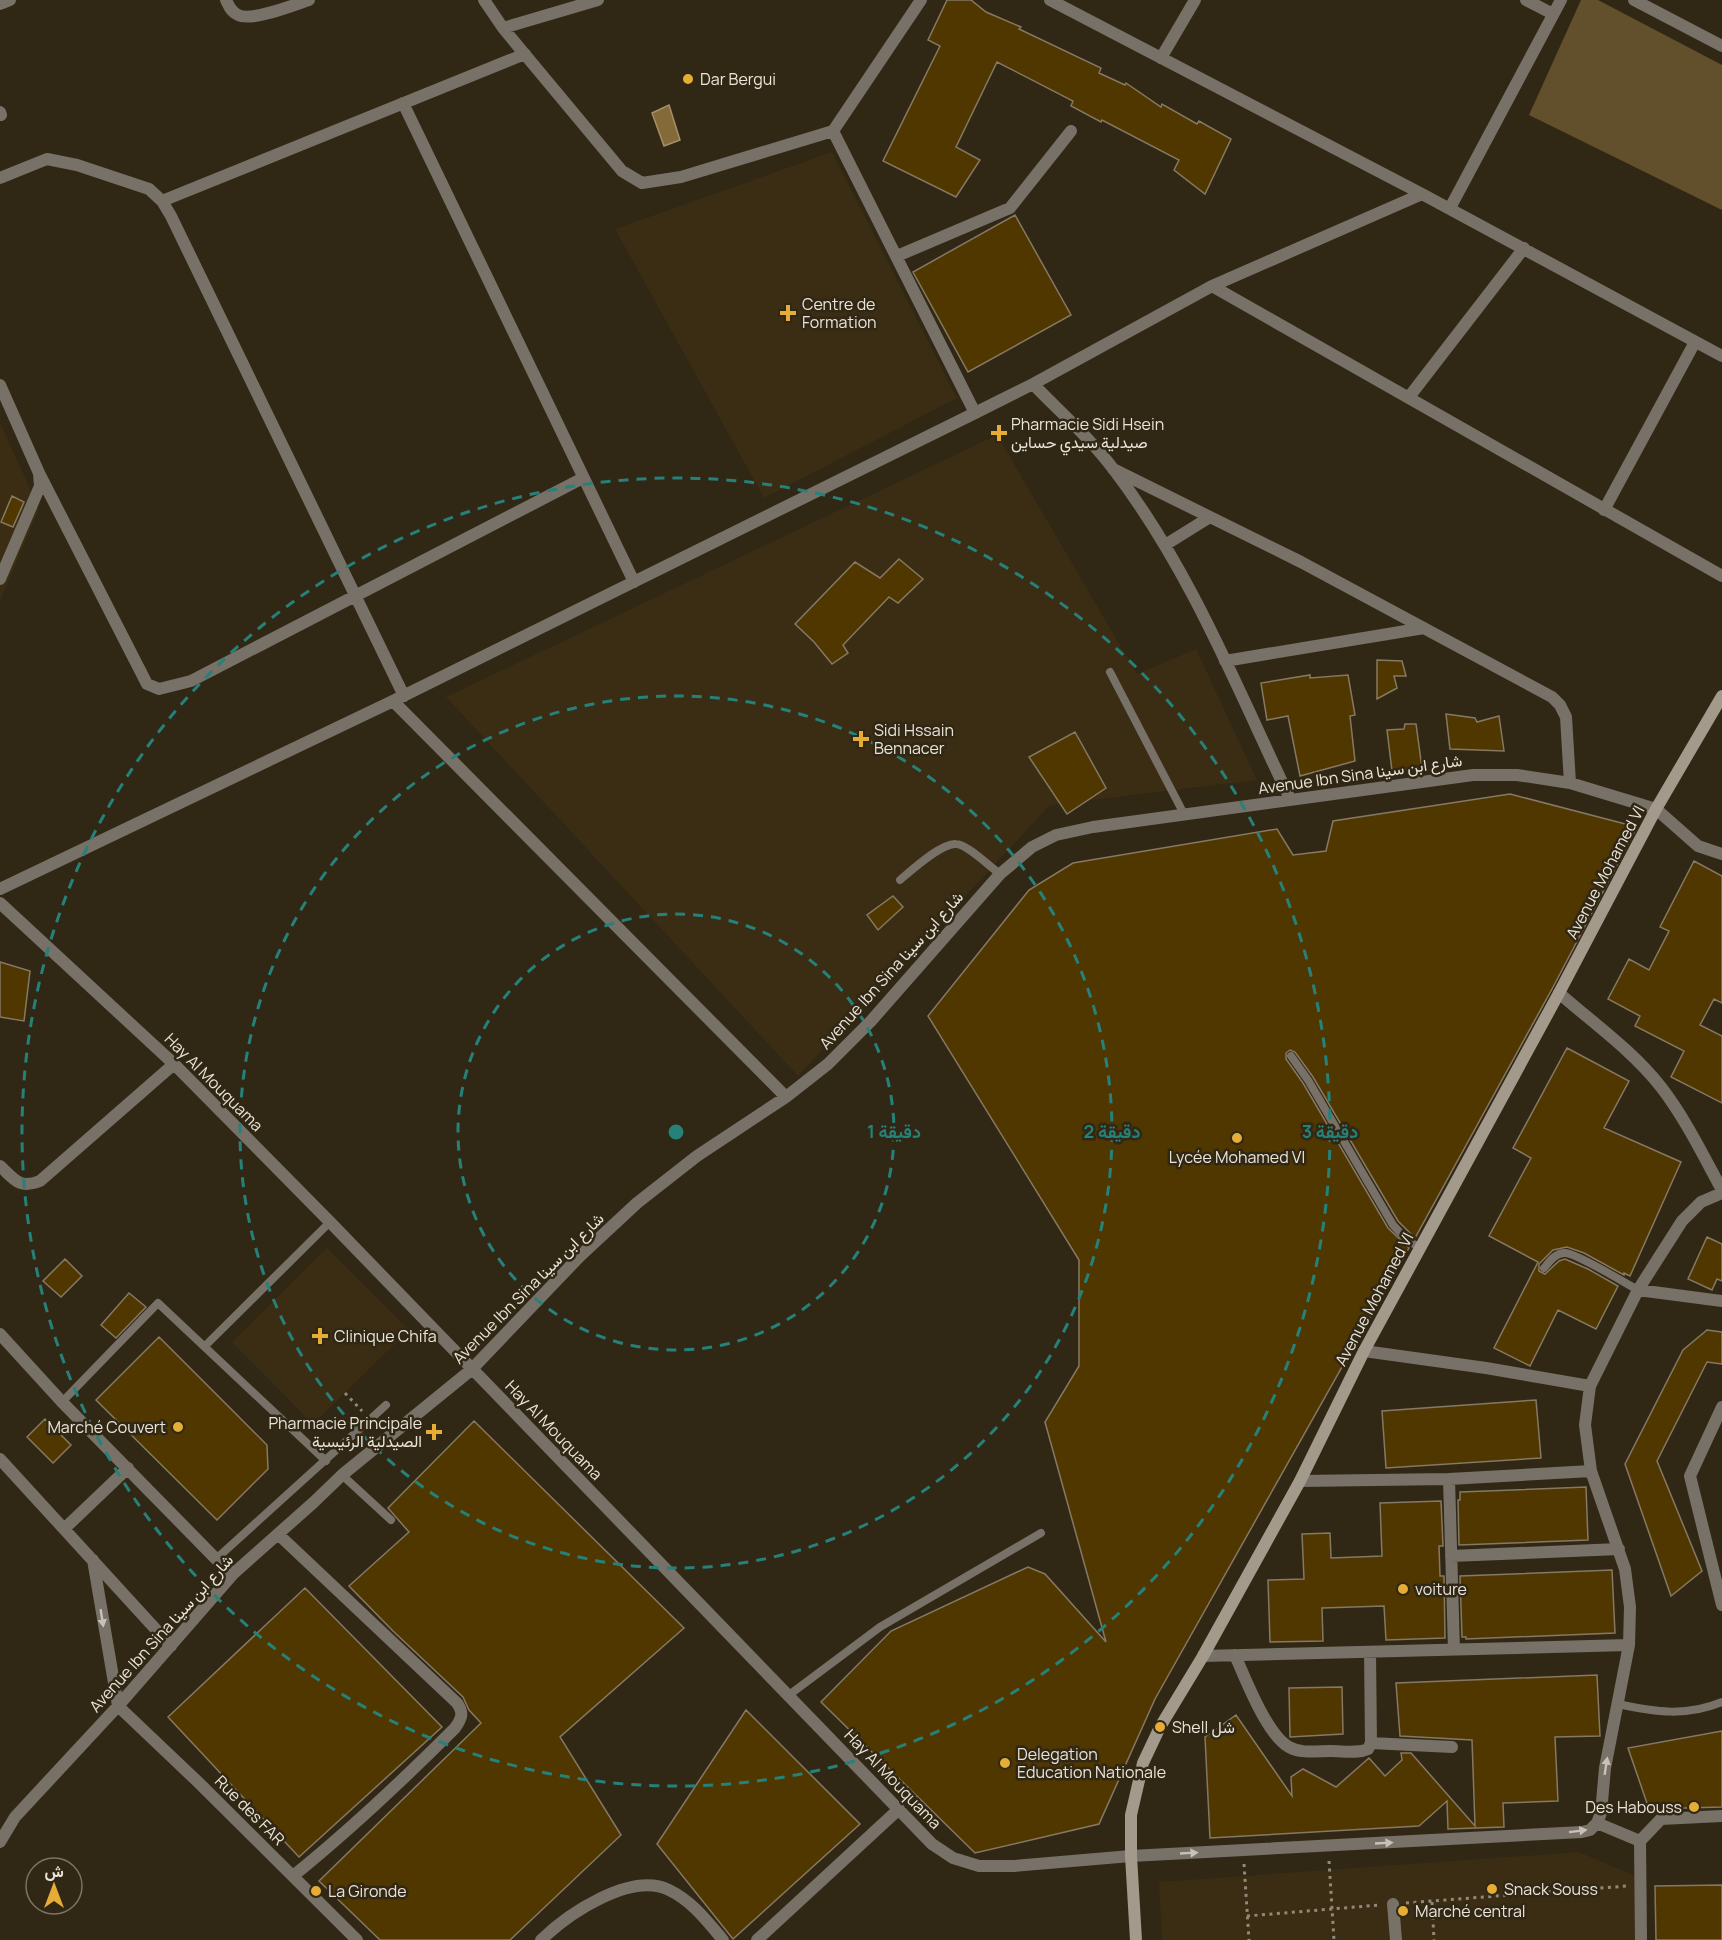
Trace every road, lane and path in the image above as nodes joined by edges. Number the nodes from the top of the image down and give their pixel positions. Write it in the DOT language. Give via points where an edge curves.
graph roads {
  1 [pos="10,0"];
  2 [pos="226,0"];
  3 [pos="309,0"];
  4 [pos="483,0"];
  5 [pos="598,0"];
  6 [pos="921,0"];
  7 [pos="1050,0"];
  8 [pos="1195,0"];
  9 [pos="1526,0"];
  10 [pos="1561,0"];
  11 [pos="1634,0"];
  12 [pos="0,4"];
  13 [pos="1553,14"];
  14 [pos="503,27"];
  15 [pos="1722,46"];
  16 [pos="525,54"];
  17 [pos="1161,58"];
  18 [pos="403,103"];
  19 [pos="833,131"];
  20 [pos="1071,131"];
  21 [pos="0,178"];
  22 [pos="1422,194"];
  23 [pos="162,201"];
  24 [pos="1450,208"];
  25 [pos="1524,248"];
  26 [pos="897,256"];
  27 [pos="1212,286"];
  28 [pos="1695,342"];
  29 [pos="1722,356"];
  30 [pos="1033,384"];
  31 [pos="0,385"];
  32 [pos="1409,397"];
  33 [pos="975,413"];
  34 [pos="1113,469"];
  35 [pos="39,473"];
  36 [pos="584,478"];
  37 [pos="1604,510"];
  38 [pos="1209,517"];
  39 [pos="1165,545"];
  40 [pos="1722,576"];
  41 [pos="0,579"];
  42 [pos="634,582"];
  43 [pos="356,596"];
  44 [pos="1424,628"];
  45 [pos="1225,662"];
  46 [pos="1110,672"];
  47 [pos="1722,696"];
  48 [pos="399,699"];
  49 [pos="1570,783"];
  50 [pos="1290,799"];
  51 [pos="1656,809"];
  52 [pos="1185,816"];
  53 [pos="1721,855"];
  54 [pos="1000,874"];
  55 [pos="900,880"];
  56 [pos="0,889"];
  57 [pos="0,903"];
  58 [pos="1559,993"];
  59 [pos="1291,1056"];
  60 [pos="174,1064"];
  61 [pos="786,1097"];
  62 [pos="0,1166"];
  63 [pos="1722,1191"];
  64 [pos="330,1222"];
  65 [pos="1420,1248"];
  66 [pos="1544,1268"];
  67 [pos="1638,1290"];
  68 [pos="1722,1301"];
  69 [pos="0,1335"];
  70 [pos="205,1346"];
  71 [pos="1364,1351"];
  72 [pos="471,1370"];
  73 [pos="1590,1386"];
  74 [pos="345,1393"];
  75 [pos="62,1402"];
  76 [pos="386,1405"];
  77 [pos="1722,1407"];
  78 [pos="370,1419"];
  79 [pos="0,1459"];
  80 [pos="326,1461"];
  81 [pos="128,1468"];
  82 [pos="1591,1471"];
  83 [pos="342,1475"];
  84 [pos="1449,1479"];
  85 [pos="1300,1481"];
  86 [pos="391,1520"];
  87 [pos="65,1528"];
  88 [pos="1041,1533"];
  89 [pos="279,1534"];
  90 [pos="1619,1549"];
  91 [pos="1451,1556"];
  92 [pos="216,1559"];
  93 [pos="93,1560"];
  94 [pos="233,1574"];
  95 [pos="1722,1605"];
  96 [pos="1629,1645"];
  97 [pos="171,1646"];
  98 [pos="1454,1650"];
  99 [pos="1370,1652"];
  100 [pos="1235,1655"];
  101 [pos="1203,1656"];
  102 [pos="789,1695"];
  103 [pos="1722,1702"];
  104 [pos="1618,1704"];
  105 [pos="118,1706"];
  106 [pos="1371,1743"];
  107 [pos="1452,1747"];
  108 [pos="899,1809"];
  109 [pos="1722,1816"];
  110 [pos="1597,1823"];
  111 [pos="1640,1841"];
  112 [pos="0,1842"];
  113 [pos="1328,1846"];
  114 [pos="1243,1851"];
  115 [pos="1131,1856"];
  116 [pos="293,1876"];
  117 [pos="1641,1885"];
  118 [pos="1432,1902"];
  119 [pos="1393,1904"];
  120 [pos="1332,1909"];
  121 [pos="1247,1916"];
  122 [pos="357,1940"];
  123 [pos="541,1940"];
  124 [pos="723,1940"];
  125 [pos="757,1940"];
  126 [pos="1136,1940"];
  127 [pos="1249,1940"];
  128 [pos="1334,1940"];
  129 [pos="1396,1940"];
  130 [pos="1434,1940"];
  131 [pos="1641,1940"];
  1 -- 12 [label="street"];
  2 -- 3 [label="street" via="231,10 251,17"];
  4 -- 14 [label="street"];
  5 -- 14 [label="street"];
  6 -- 19 [label="street"];
  7 -- 17 [label="street"];
  8 -- 17 [label="street"];
  9 -- 13 [label="street"];
  10 -- 13 [label="street"];
  11 -- 15 [label="street"];
  13 -- 24 [label="street"];
  14 -- 16 [label="street"];
  16 -- 18 [label="street"];
  16 -- 19 [label="street" via="622,171 642,183 681,177"];
  17 -- 22 [label="street"];
  18 -- 23 [label="street"];
  18 -- 36 [label="street"];
  19 -- 26 [label="street"];
  20 -- 26 [label="street" via="1010,208"];
  21 -- 23 [label="street" via="47,159 149,189"];
  22 -- 24 [label="street"];
  22 -- 27 [label="street"];
  23 -- 43 [label="street"];
  24 -- 25 [label="street"];
  25 -- 28 [label="street"];
  25 -- 32 [label="street"];
  26 -- 33 [label="street"];
  27 -- 30 [label="street"];
  27 -- 32 [label="street"];
  28 -- 29 [label="street"];
  28 -- 37 [label="street"];
  30 -- 33 [label="street"];
  30 -- 34 [label="street"];
  31 -- 35 [label="street"];
  32 -- 37 [label="street"];
  33 -- 42 [label="street"];
  34 -- 38 [label="street"];
  34 -- 39 [label="street"];
  35 -- 41 [label="street" via="40,486"];
  35 -- 43 [label="street" via="147,684 159,689 191,681"];
  36 -- 42 [label="street"];
  36 -- 43 [label="street"];
  37 -- 40 [label="street"];
  38 -- 39 [label="street"];
  38 -- 44 [label="street"];
  39 -- 45 [label="street"];
  42 -- 48 [label="street"];
  43 -- 48 [label="street"];
  44 -- 45 [label="street"];
  44 -- 49 [label="street" via="1552,697 1560,705 1566,717"];
  45 -- 50 [label="street"];
  46 -- 52 [label="lane"];
  47 -- 51 [label="main road, Avenue Mohamed VI"];
  48 -- 56 [label="street"];
  48 -- 61 [label="street"];
  49 -- 50 [label="street, Avenue Ibn Sina شارع ابن سينا" via="1517,775 1473,775"];
  49 -- 51 [label="street, Avenue Ibn Sina شارع ابن سينا"];
  50 -- 52 [label="street, Avenue Ibn Sina شارع ابن سينا"];
  51 -- 53 [label="street" via="1698,846"];
  51 -- 58 [label="main road, Avenue Mohamed VI"];
  52 -- 54 [label="street, Avenue Ibn Sina شارع ابن سينا" via="1056,835 1032,847"];
  54 -- 55 [label="lane" via="957,843 921,862"];
  54 -- 61 [label="street, Avenue Ibn Sina شارع ابن سينا" via="871,1021 828,1064"];
  57 -- 60 [label="street, Hay Al Mouquama"];
  58 -- 63 [label="street" via="1660,1087 1685,1122"];
  58 -- 65 [label="main road, Avenue Mohamed VI"];
  59 -- 65 [label="lane" via="1393,1225"];
  60 -- 62 [label="street" via="40,1181 28,1186 18,1183"];
  60 -- 64 [label="street, Hay Al Mouquama"];
  61 -- 72 [label="street, Avenue Ibn Sina شارع ابن سينا" via="697,1156 637,1203 580,1256"];
  63 -- 67 [label="street" via="1701,1202 1682,1221"];
  64 -- 70 [label="lane"];
  64 -- 72 [label="street, Hay Al Mouquama"];
  65 -- 71 [label="main road, Avenue Mohamed VI"];
  66 -- 67 [label="lane" via="1554,1256 1565,1253"];
  67 -- 68 [label="street"];
  67 -- 73 [label="street"];
  69 -- 75 [label="street"];
  70 -- 75 [label="lane" via="158,1303"];
  70 -- 80 [label="lane"];
  71 -- 73 [label="street"];
  71 -- 85 [label="main road, Avenue Mohamed VI"];
  72 -- 83 [label="street, Avenue Ibn Sina شارع ابن سينا"];
  72 -- 102 [label="street, Hay Al Mouquama"];
  73 -- 82 [label="street" via="1585,1425"];
  74 -- 78 [label="path"];
  75 -- 81 [label="street"];
  76 -- 78 [label="lane"];
  77 -- 95 [label="street" via="1690,1476"];
  78 -- 80 [label="lane"];
  79 -- 87 [label="street"];
  80 -- 92 [label="lane"];
  81 -- 87 [label="street"];
  81 -- 92 [label="street"];
  82 -- 84 [label="street"];
  82 -- 90 [label="street"];
  83 -- 86 [label="lane"];
  83 -- 89 [label="street, Avenue Ibn Sina شارع ابن سينا"];
  84 -- 85 [label="street"];
  84 -- 91 [label="street"];
  85 -- 101 [label="main road, Avenue Mohamed VI"];
  87 -- 93 [label="street"];
  88 -- 102 [label="lane" via="880,1627"];
  89 -- 94 [label="street, Avenue Ibn Sina شارع ابن سينا"];
  89 -- 116 [label="street" via="462,1710 462,1718 438,1745 342,1837"];
  90 -- 91 [label="street"];
  90 -- 96 [label="street" via="1628,1584"];
  91 -- 98 [label="street"];
  92 -- 94 [label="street"];
  93 -- 97 [label="street"];
  93 -- 105 [label="street, one-way"];
  94 -- 97 [label="street, Avenue Ibn Sina شارع ابن سينا"];
  96 -- 98 [label="street"];
  96 -- 104 [label="street"];
  97 -- 105 [label="street, Avenue Ibn Sina شارع ابن سينا"];
  98 -- 99 [label="street"];
  99 -- 100 [label="street"];
  99 -- 106 [label="street"];
  100 -- 101 [label="street"];
  100 -- 106 [label="street" via="1254,1701 1289,1747 1302,1751 1358,1752 1368,1749"];
  101 -- 115 [label="main road, Avenue Mohamed VI" via="1143,1763 1131,1815"];
  102 -- 108 [label="street, Hay Al Mouquama"];
  103 -- 104 [label="lane" via="1701,1709 1661,1713"];
  110 -- 104 [label="street, one-way"];
  105 -- 112 [label="street, Avenue Ibn Sina شارع ابن سينا" via="15,1817"];
  105 -- 116 [label="street, Rue des FAR"];
  106 -- 107 [label="street"];
  108 -- 115 [label="street, Hay Al Mouquama" via="932,1844 953,1858 979,1866"];
  108 -- 125 [label="street"];
  109 -- 111 [label="street" via="1661,1819"];
  110 -- 111 [label="street"];
  113 -- 110 [label="street, Hay Al Mouquama, one-way" via="1582,1832"];
  111 -- 117 [label="street"];
  113 -- 114 [label="street, Hay Al Mouquama"];
  113 -- 120 [label="path"];
  115 -- 114 [label="street, Hay Al Mouquama, one-way"];
  114 -- 121 [label="path"];
  115 -- 126 [label="main road, Avenue Mohamed VI"];
  116 -- 122 [label="street, Rue des FAR"];
  117 -- 118 [label="path"];
  117 -- 131 [label="street"];
  118 -- 119 [label="path"];
  118 -- 130 [label="path"];
  119 -- 120 [label="path"];
  119 -- 129 [label="street"];
  120 -- 121 [label="path"];
  120 -- 128 [label="path"];
  121 -- 127 [label="path"];
  123 -- 124 [label="street" via="556,1925 592,1902 644,1886 667,1888 683,1898"];
}
